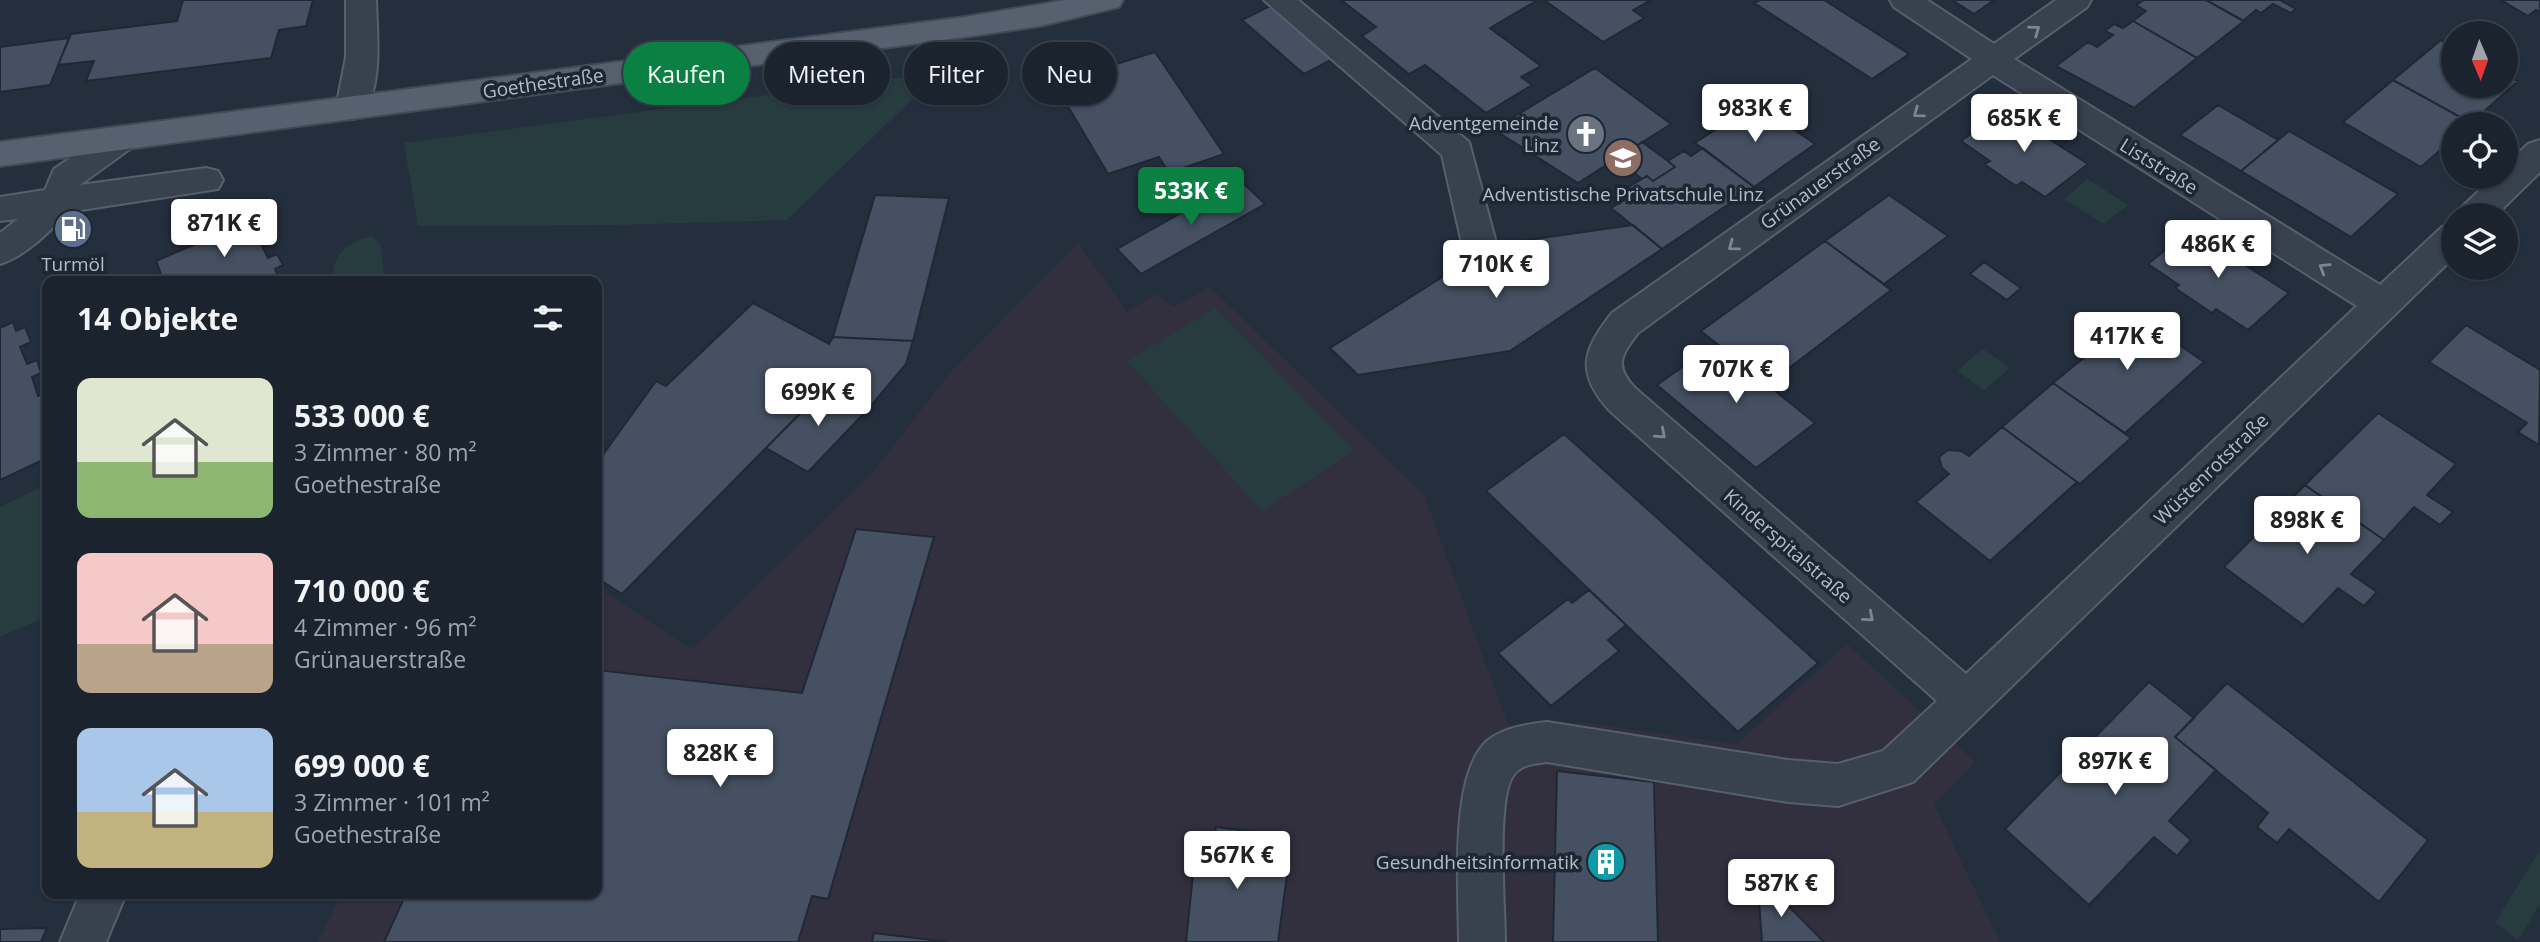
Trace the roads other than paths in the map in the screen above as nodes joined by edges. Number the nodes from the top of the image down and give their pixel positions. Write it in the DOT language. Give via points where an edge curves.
graph roads {
  1 [pos="361,0"];
  2 [pos="1108,0"];
  3 [pos="1279,0"];
  4 [pos="1905,0"];
  5 [pos="2076,0"];
  6 [pos="1993,59"];
  7 [pos="352,108"];
  8 [pos="123,138"];
  9 [pos="2540,152"];
  10 [pos="0,154"];
  11 [pos="206,180"];
  12 [pos="58,201"];
  13 [pos="2487,203"];
  14 [pos="0,209"];
  15 [pos="1478,239"];
  16 [pos="2441,248"];
  17 [pos="0,251"];
  18 [pos="2382,304"];
  19 [pos="1611,388"];
  20 [pos="1968,702"];
  21 [pos="101,899"];
  22 [pos="83,942"];
  23 [pos="1482,942"];
  1 -- 7 [label="street" via="362,57"];
  2 -- 7 [label="main road, Goethestraße" via="965,27"];
  3 -- 15 [label="street" via="1457,150"];
  4 -- 6 [label="street, Liststraße"];
  6 -- 5 [label="street, Grünauerstraße, one-way"];
  18 -- 6 [label="street, Liststraße, one-way"];
  6 -- 19 [label="street, Grünauerstraße, one-way" via="1625,323 1606,348 1602,367"];
  7 -- 8 [label="main road, Goethestraße"];
  8 -- 10 [label="main road, Goethestraße"];
  8 -- 12 [label="street" via="66,178"];
  9 -- 13 [label="street"];
  11 -- 12 [label="street"];
  12 -- 14 [label="street"];
  12 -- 17 [label="street" via="15,243"];
  16 -- 18 [label="street, Wüstenrotstraße"];
  18 -- 20 [label="street, Wüstenrotstraße"];
  19 -- 20 [label="street, Kinderspitalstraße, one-way"];
  20 -- 23 [label="street, Wüstenrotstraße" via="1898,767 1839,785 1547,742 1514,747 1495,764 1483,802"];
  21 -- 22 [label="street"];
}
